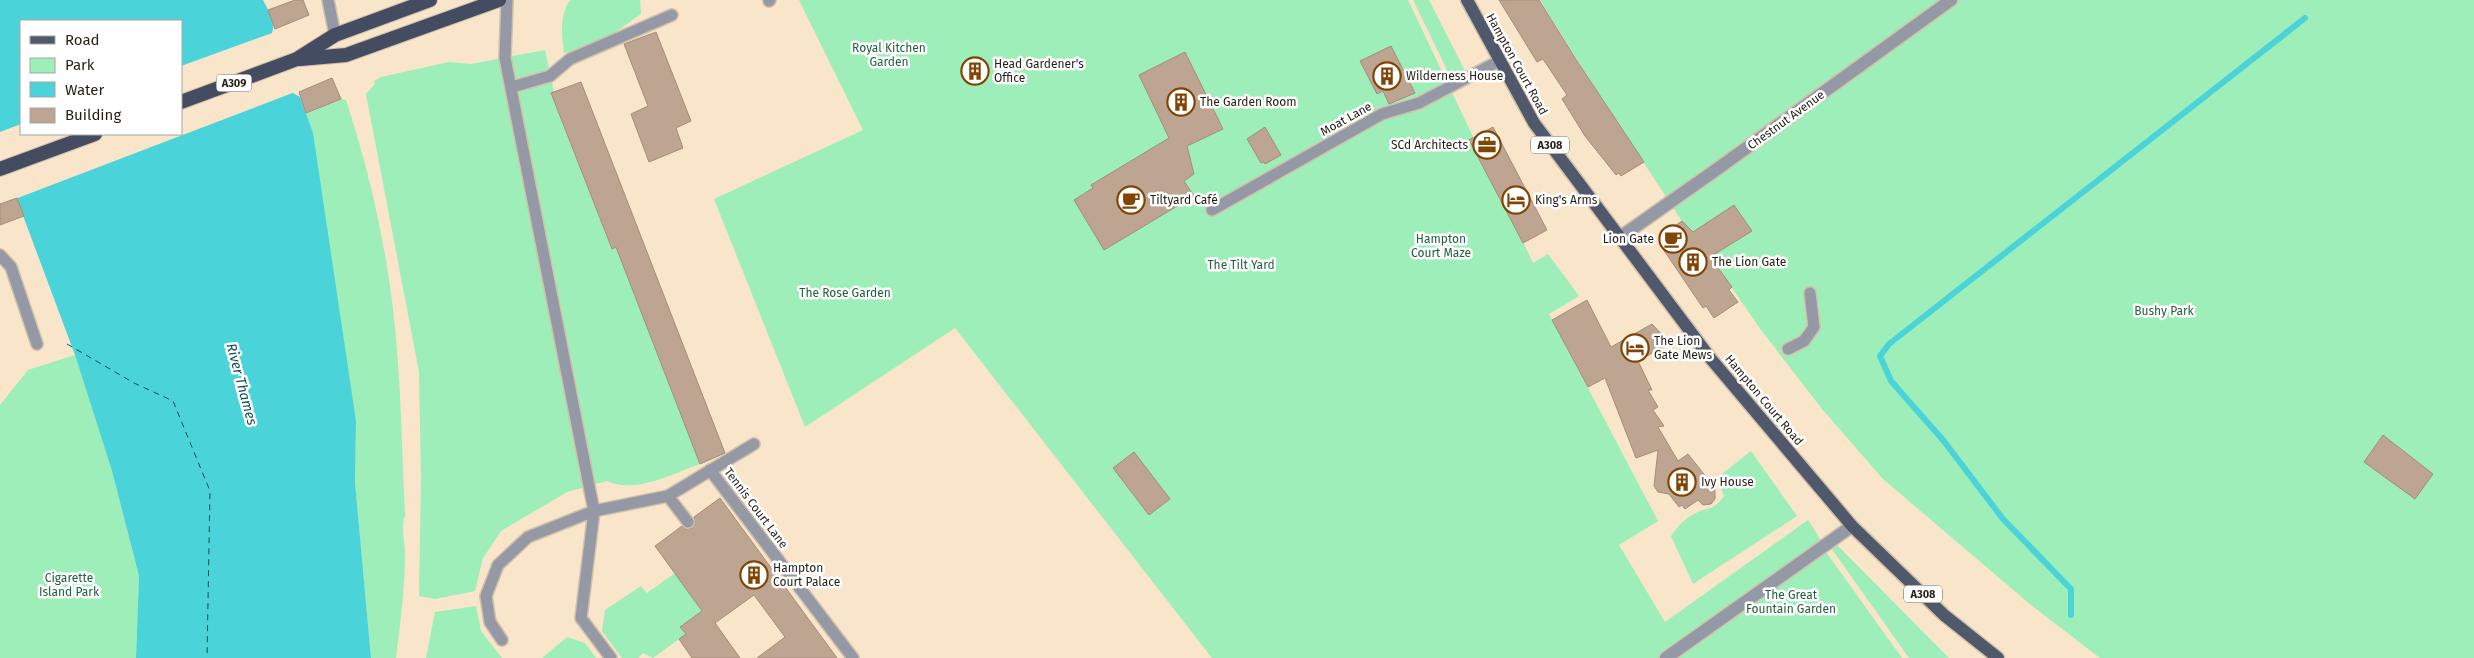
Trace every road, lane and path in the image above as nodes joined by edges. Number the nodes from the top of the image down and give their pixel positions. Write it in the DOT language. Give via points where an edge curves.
graph roads {
  1 [pos="328,0"];
  2 [pos="430,0"];
  3 [pos="499,0"];
  4 [pos="506,0"];
  5 [pos="1467,0"];
  6 [pos="1951,0"];
  7 [pos="672,15"];
  8 [pos="335,35"];
  9 [pos="292,61"];
  10 [pos="1499,61"];
  11 [pos="512,87"];
  12 [pos="182,102"];
  13 [pos="92,135"];
  14 [pos="0,169"];
  15 [pos="1212,210"];
  16 [pos="1619,238"];
  17 [pos="0,255"];
  18 [pos="1810,292"];
  19 [pos="37,344"];
  20 [pos="1788,349"];
  21 [pos="754,444"];
  22 [pos="710,470"];
  23 [pos="668,496"];
  24 [pos="594,510"];
  25 [pos="688,522"];
  26 [pos="1852,526"];
  27 [pos="502,640"];
  28 [pos="610,658"];
  29 [pos="853,658"];
  30 [pos="1666,658"];
  31 [pos="1998,658"];
  1 -- 8 [label="lane"];
  2 -- 8 [label="highway, A309"];
  3 -- 9 [label="highway, A309" via="346,55"];
  4 -- 11 [label="lane" via="505,58"];
  5 -- 10 [label="main road, Hampton Court Road / A308"];
  6 -- 16 [label="street, Chestnut Avenue"];
  7 -- 11 [label="lane" via="570,59 550,76"];
  8 -- 9 [label="highway, A309"];
  9 -- 12 [label="highway, A309"];
  10 -- 15 [label="lane, Moat Lane" via="1420,104 1382,114"];
  10 -- 16 [label="main road, Hampton Court Road / A308" via="1534,123"];
  11 -- 24 [label="lane"];
  13 -- 14 [label="highway"];
  16 -- 26 [label="main road, Hampton Court Road / A308" via="1712,359"];
  17 -- 19 [label="lane" via="11,268"];
  18 -- 20 [label="lane" via="1814,327 1804,340"];
  21 -- 22 [label="lane"];
  22 -- 23 [label="lane"];
  22 -- 29 [label="lane, Tennis Court Lane"];
  23 -- 24 [label="lane"];
  23 -- 25 [label="lane"];
  24 -- 27 [label="lane" via="528,537 498,565 486,596 490,622"];
  24 -- 28 [label="lane" via="581,618"];
  26 -- 30 [label="street"];
  26 -- 31 [label="main road, Hampton Court Road / A308" via="1944,616"];
}
